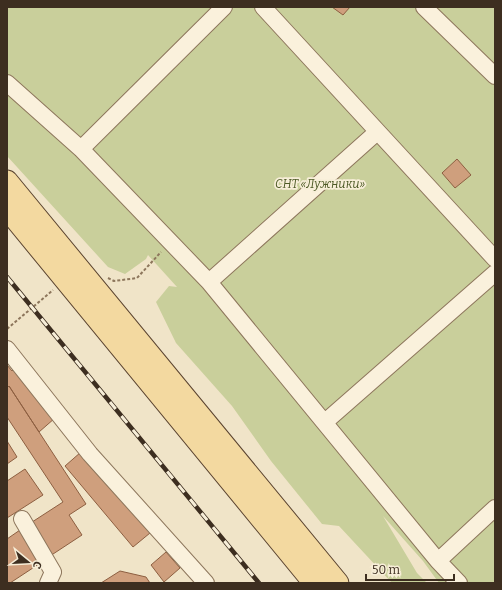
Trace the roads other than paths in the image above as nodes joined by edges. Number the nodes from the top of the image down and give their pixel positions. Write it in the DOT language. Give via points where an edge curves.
graph roads {
  1 [pos="224,7"];
  2 [pos="263,7"];
  3 [pos="424,7"];
  4 [pos="495,76"];
  5 [pos="7,84"];
  6 [pos="377,132"];
  7 [pos="81,149"];
  8 [pos="7,181"];
  9 [pos="7,209"];
  10 [pos="495,259"];
  11 [pos="495,273"];
  12 [pos="209,282"];
  13 [pos="7,349"];
  14 [pos="325,422"];
  15 [pos="495,508"];
  16 [pos="22,519"];
  17 [pos="438,561"];
  18 [pos="48,583"];
  19 [pos="206,583"];
  20 [pos="314,583"];
  21 [pos="338,583"];
  22 [pos="459,583"];
  1 -- 7 [label="street"];
  2 -- 6 [label="street"];
  3 -- 4 [label="street"];
  5 -- 7 [label="street"];
  6 -- 10 [label="street"];
  6 -- 12 [label="street"];
  7 -- 12 [label="street"];
  8 -- 21 [label="main road"];
  9 -- 20 [label="main road"];
  11 -- 14 [label="street"];
  12 -- 14 [label="street"];
  13 -- 19 [label="street" via="90,454"];
  14 -- 17 [label="street"];
  15 -- 17 [label="street"];
  16 -- 18 [label="street" via="53,572"];
  17 -- 22 [label="street"];
}
